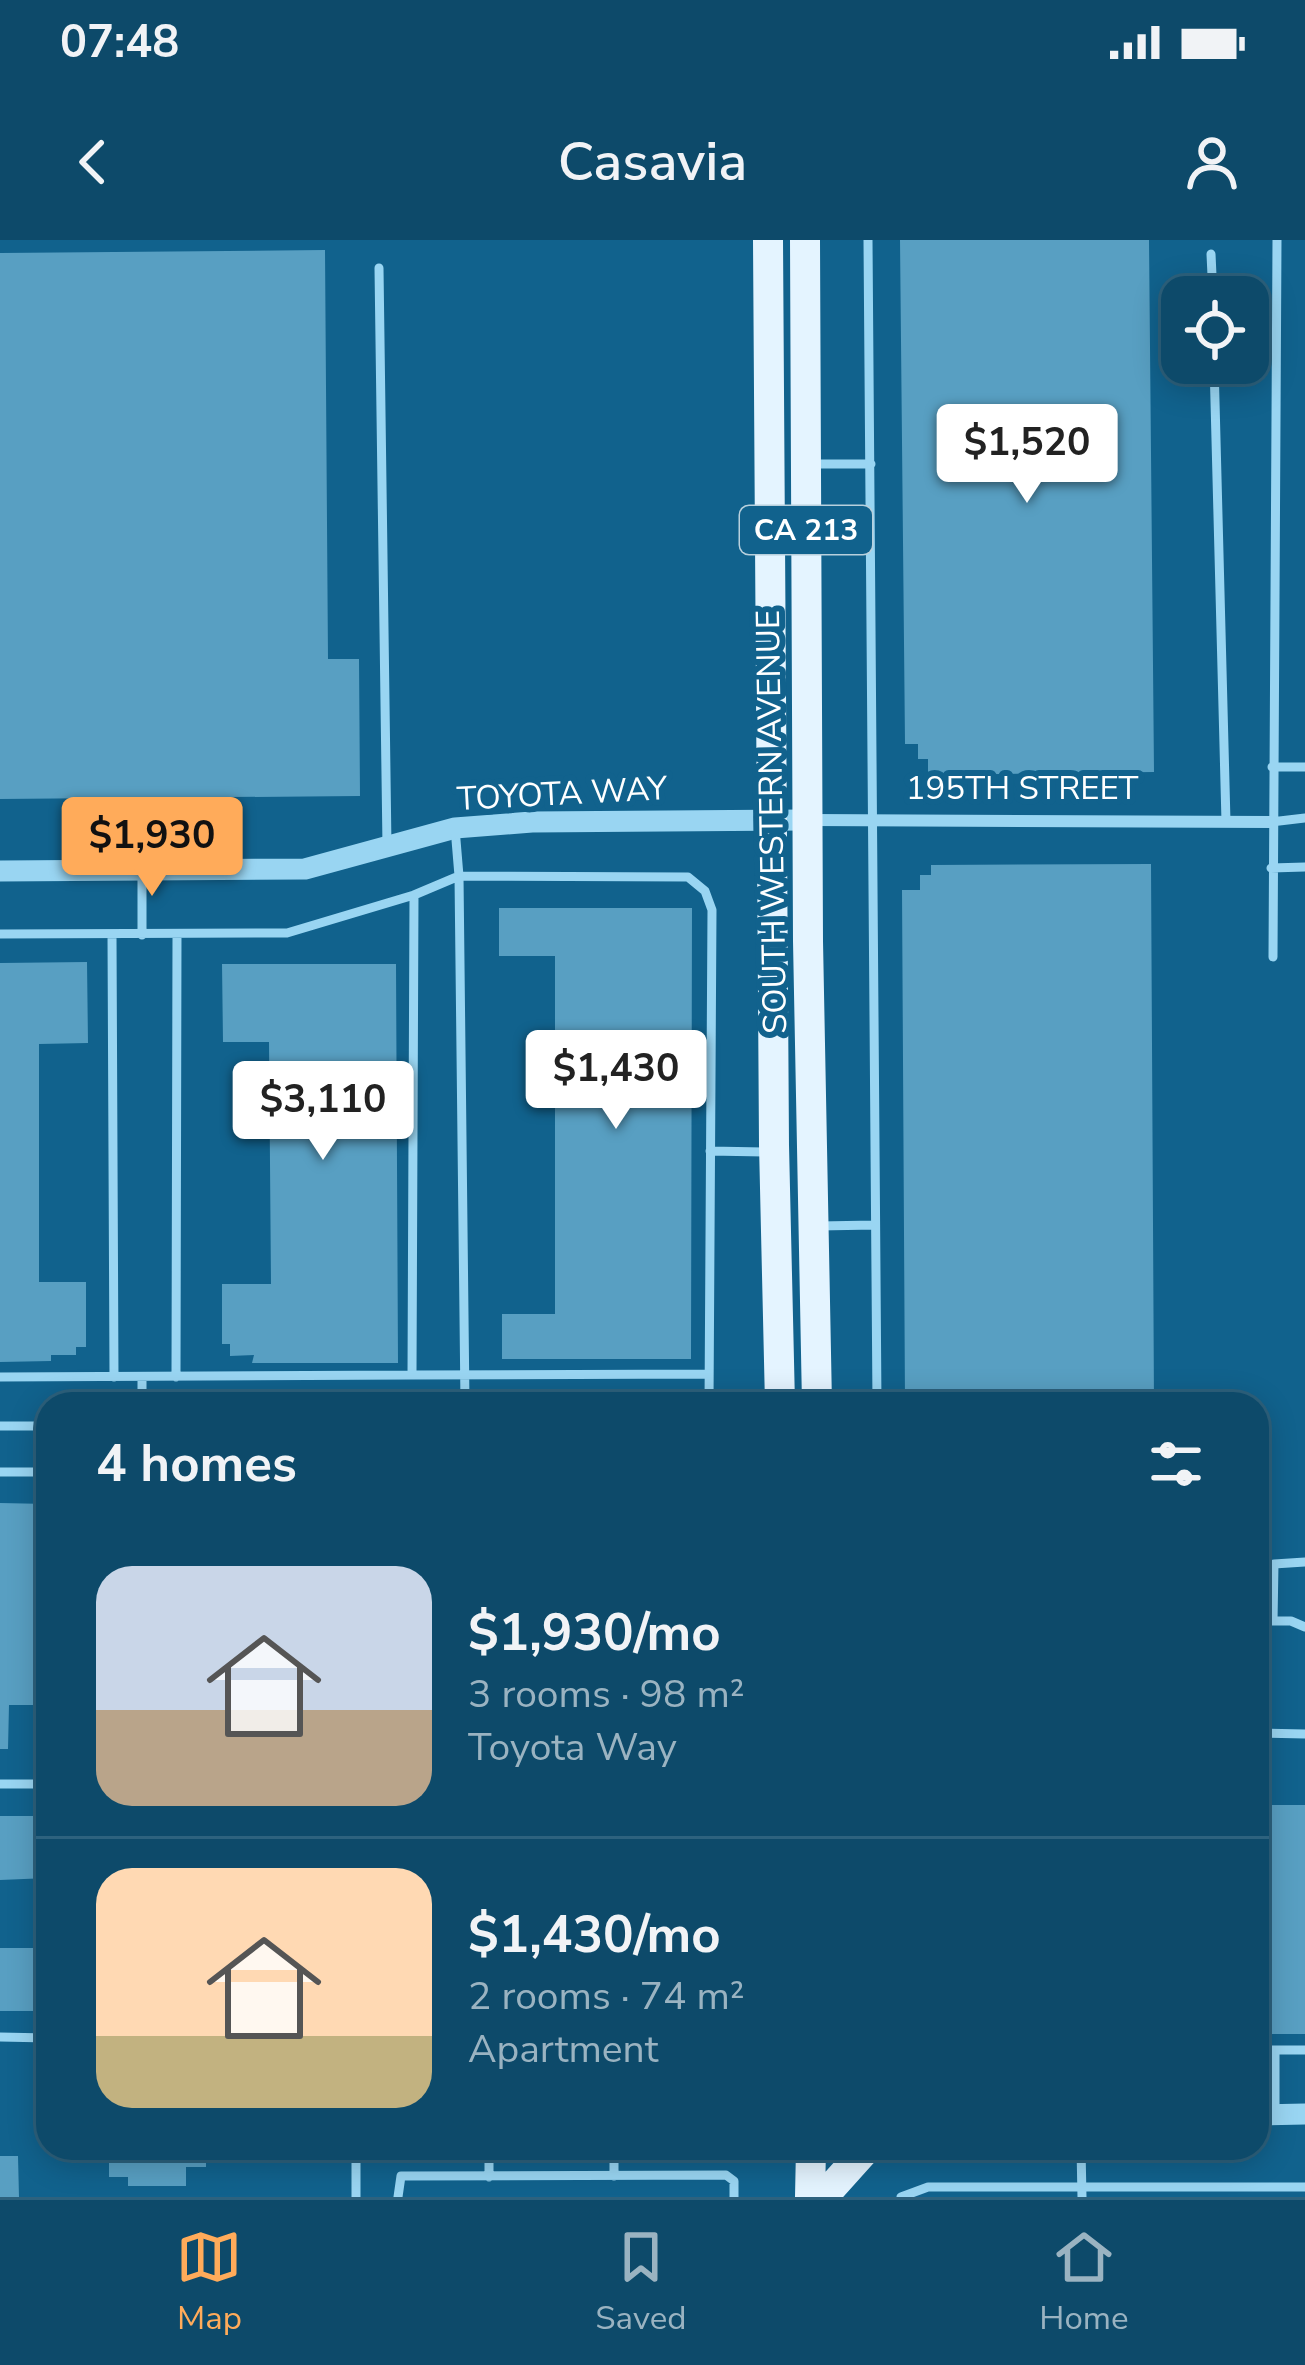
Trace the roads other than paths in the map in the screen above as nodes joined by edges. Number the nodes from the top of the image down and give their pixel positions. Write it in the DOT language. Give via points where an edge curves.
graph roads {
  1 [pos="768,240"];
  2 [pos="805,240"];
  3 [pos="868,240"];
  4 [pos="1277,240"];
  5 [pos="1211,254"];
  6 [pos="379,268"];
  7 [pos="1212,276"];
  8 [pos="1215,384"];
  9 [pos="806,464"];
  10 [pos="871,464"];
  11 [pos="1272,767"];
  12 [pos="1305,767"];
  13 [pos="1305,818"];
  14 [pos="808,820"];
  15 [pos="874,820"];
  16 [pos="772,821"];
  17 [pos="1226,821"];
  18 [pos="1271,821"];
  19 [pos="187,823"];
  20 [pos="455,828"];
  21 [pos="387,847"];
  22 [pos="1305,867"];
  23 [pos="1271,868"];
  24 [pos="188,870"];
  25 [pos="0,871"];
  26 [pos="142,871"];
  27 [pos="459,876"];
  28 [pos="414,895"];
  29 [pos="0,934"];
  30 [pos="112,934"];
  31 [pos="142,935"];
  32 [pos="177,935"];
  33 [pos="1273,957"];
  34 [pos="710,1151"];
  35 [pos="774,1152"];
  36 [pos="875,1225"];
  37 [pos="814,1226"];
  38 [pos="709,1374"];
  39 [pos="412,1375"];
  40 [pos="465,1375"];
  41 [pos="114,1377"];
  42 [pos="142,1377"];
  43 [pos="176,1377"];
  44 [pos="0,1378"];
  45 [pos="142,1392"];
  46 [pos="465,1392"];
  47 [pos="709,1392"];
  48 [pos="780,1392"];
  49 [pos="817,1392"];
  50 [pos="877,1392"];
  51 [pos="0,1426"];
  52 [pos="36,1426"];
  53 [pos="0,1472"];
  54 [pos="36,1472"];
  55 [pos="1305,1562"];
  56 [pos="1269,1621"];
  57 [pos="1273,1621"];
  58 [pos="1305,1627"];
  59 [pos="1269,1733"];
  60 [pos="1305,1734"];
  61 [pos="0,1784"];
  62 [pos="36,1784"];
  63 [pos="0,2037"];
  64 [pos="36,2038"];
  65 [pos="1269,2050"];
  66 [pos="1275,2050"];
  67 [pos="1305,2050"];
  68 [pos="1269,2093"];
  69 [pos="1305,2114"];
  70 [pos="1269,2115"];
  71 [pos="356,2160"];
  72 [pos="489,2160"];
  73 [pos="614,2160"];
  74 [pos="811,2160"];
  75 [pos="856,2160"];
  76 [pos="1082,2160"];
  77 [pos="614,2176"];
  78 [pos="489,2177"];
  79 [pos="1305,2187"];
  80 [pos="1083,2192"];
  81 [pos="356,2197"];
  82 [pos="398,2197"];
  83 [pos="734,2197"];
  84 [pos="810,2197"];
  85 [pos="823,2197"];
  86 [pos="901,2197"];
  1 -- 16 [label="main road, SOUTH WESTERN AVENUE / CA 213"];
  2 -- 9 [label="main road, SOUTH WESTERN AVENUE / CA 213"];
  3 -- 10 [label="lane"];
  4 -- 11 [label="lane"];
  5 -- 7 [label="lane"];
  6 -- 21 [label="lane"];
  8 -- 17 [label="lane"];
  9 -- 10 [label="lane"];
  9 -- 14 [label="main road, SOUTH WESTERN AVENUE / CA 213"];
  10 -- 15 [label="lane"];
  11 -- 12 [label="lane"];
  11 -- 18 [label="lane"];
  13 -- 18 [label="lane"];
  14 -- 15 [label="street, 195TH STREET"];
  14 -- 16 [label="street, 195TH STREET"];
  14 -- 37 [label="main road, SOUTH WESTERN AVENUE / CA 213"];
  15 -- 17 [label="street, 195TH STREET"];
  15 -- 36 [label="lane"];
  16 -- 20 [label="street, TOYOTA WAY"];
  16 -- 35 [label="main road, SOUTH WESTERN AVENUE / CA 213"];
  17 -- 18 [label="street, 195TH STREET"];
  18 -- 23 [label="lane"];
  19 -- 24 [label="lane"];
  20 -- 21 [label="street, TOYOTA WAY"];
  20 -- 27 [label="lane"];
  21 -- 24 [label="street, TOYOTA WAY" via="305,868"];
  22 -- 23 [label="lane"];
  23 -- 33 [label="lane"];
  24 -- 26 [label="street, TOYOTA WAY"];
  25 -- 26 [label="street, TOYOTA WAY"];
  26 -- 31 [label="lane"];
  27 -- 28 [label="lane"];
  27 -- 34 [label="lane" via="688,877 705,891 712,910"];
  27 -- 40 [label="lane"];
  28 -- 32 [label="lane" via="287,934"];
  28 -- 39 [label="lane"];
  29 -- 30 [label="lane"];
  30 -- 31 [label="lane"];
  30 -- 41 [label="lane"];
  31 -- 32 [label="lane"];
  32 -- 43 [label="lane"];
  34 -- 35 [label="lane"];
  34 -- 38 [label="lane"];
  35 -- 48 [label="main road, SOUTH WESTERN AVENUE / CA 213"];
  36 -- 37 [label="lane"];
  36 -- 50 [label="lane"];
  37 -- 49 [label="main road, SOUTH WESTERN AVENUE / CA 213"];
  38 -- 40 [label="lane"];
  38 -- 47 [label="lane"];
  39 -- 40 [label="lane"];
  39 -- 43 [label="lane"];
  40 -- 46 [label="lane"];
  41 -- 42 [label="lane"];
  41 -- 44 [label="lane"];
  42 -- 43 [label="lane"];
  42 -- 45 [label="lane"];
  51 -- 52 [label="lane"];
  53 -- 54 [label="lane"];
  55 -- 57 [label="lane" via="1274,1564"];
  56 -- 57 [label="lane"];
  57 -- 58 [label="lane"];
  59 -- 60 [label="lane"];
  61 -- 62 [label="lane"];
  63 -- 64 [label="lane"];
  65 -- 66 [label="lane"];
  66 -- 67 [label="lane"];
  66 -- 68 [label="lane"];
  69 -- 70 [label="street"];
  71 -- 81 [label="lane"];
  72 -- 78 [label="lane"];
  73 -- 77 [label="lane"];
  74 -- 84 [label="main road"];
  75 -- 85 [label="main road"];
  76 -- 80 [label="lane"];
  77 -- 78 [label="lane"];
  77 -- 83 [label="lane" via="726,2175"];
  78 -- 82 [label="lane" via="401,2176"];
  79 -- 80 [label="lane"];
  80 -- 86 [label="lane" via="928,2187"];
}
